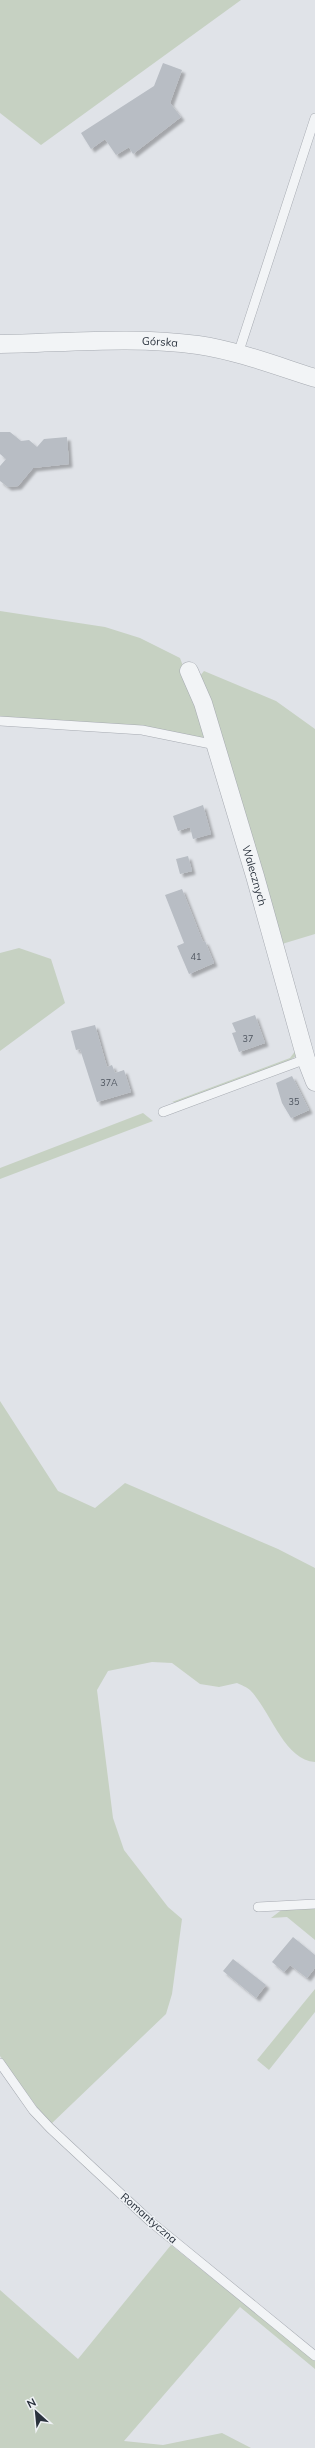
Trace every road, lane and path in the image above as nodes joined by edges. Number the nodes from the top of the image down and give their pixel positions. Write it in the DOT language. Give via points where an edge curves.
graph roads {
  1 [pos="315,118"];
  2 [pos="0,344"];
  3 [pos="238,354"];
  4 [pos="315,378"];
  5 [pos="189,671"];
  6 [pos="0,721"];
  7 [pos="216,745"];
  8 [pos="306,1059"];
  9 [pos="315,1082"];
  10 [pos="163,1112"];
  11 [pos="315,1904"];
  12 [pos="258,1907"];
  13 [pos="0,2063"];
  14 [pos="315,2356"];
  1 -- 3 [label="lane"];
  2 -- 3 [label="street, Górska" via="156,341 198,345"];
  3 -- 4 [label="street, Górska"];
  5 -- 7 [label="street, Walecznych"];
  6 -- 7 [label="lane" via="142,730"];
  7 -- 8 [label="street, Walecznych"];
  8 -- 9 [label="street, Walecznych"];
  8 -- 10 [label="lane"];
  11 -- 12 [label="lane"];
  13 -- 14 [label="lane, Romantyczna" via="33,2110 55,2133 151,2222"];
}
